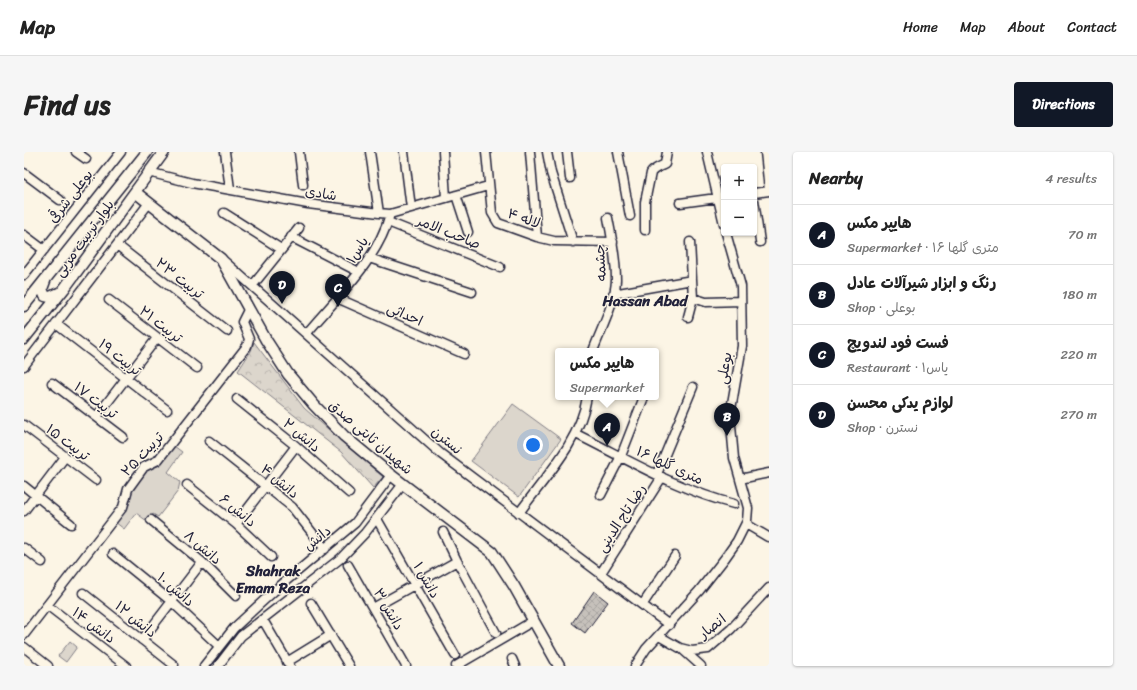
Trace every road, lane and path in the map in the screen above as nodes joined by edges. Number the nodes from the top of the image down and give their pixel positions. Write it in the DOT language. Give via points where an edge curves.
graph roads {
  1 [pos="76,152"];
  2 [pos="121,152"];
  3 [pos="147,152"];
  4 [pos="164,152"];
  5 [pos="224,152"];
  6 [pos="299,152"];
  7 [pos="370,152"];
  8 [pos="404,152"];
  9 [pos="443,152"];
  10 [pos="486,152"];
  11 [pos="530,152"];
  12 [pos="547,152"];
  13 [pos="567,152"];
  14 [pos="618,152"];
  15 [pos="667,152"];
  16 [pos="707,152"];
  17 [pos="765,152"];
  18 [pos="86,159"];
  19 [pos="148,172"];
  20 [pos="24,173"];
  21 [pos="570,178"];
  22 [pos="303,185"];
  23 [pos="488,186"];
  24 [pos="230,190"];
  25 [pos="769,190"];
  26 [pos="134,192"];
  27 [pos="757,192"];
  28 [pos="456,195"];
  29 [pos="720,197"];
  30 [pos="446,198"];
  31 [pos="60,200"];
  32 [pos="149,203"];
  33 [pos="680,203"];
  34 [pos="411,208"];
  35 [pos="224,213"];
  36 [pos="379,213"];
  37 [pos="390,214"];
  38 [pos="630,216"];
  39 [pos="608,218"];
  40 [pos="757,221"];
  41 [pos="388,222"];
  42 [pos="299,228"];
  43 [pos="644,230"];
  44 [pos="468,232"];
  45 [pos="24,235"];
  46 [pos="727,236"];
  47 [pos="537,237"];
  48 [pos="291,238"];
  49 [pos="573,242"];
  50 [pos="613,242"];
  51 [pos="690,242"];
  52 [pos="760,242"];
  53 [pos="117,245"];
  54 [pos="281,249"];
  55 [pos="44,250"];
  56 [pos="369,258"];
  57 [pos="221,259"];
  58 [pos="500,267"];
  59 [pos="359,272"];
  60 [pos="24,275"];
  61 [pos="48,276"];
  62 [pos="692,280"];
  63 [pos="253,285"];
  64 [pos="64,289"];
  65 [pos="472,292"];
  66 [pos="613,294"];
  67 [pos="337,298"];
  68 [pos="693,298"];
  69 [pos="109,300"];
  70 [pos="741,301"];
  71 [pos="24,306"];
  72 [pos="248,310"];
  73 [pos="688,317"];
  74 [pos="56,324"];
  75 [pos="227,331"];
  76 [pos="307,333"];
  77 [pos="157,338"];
  78 [pos="24,339"];
  79 [pos="594,348"];
  80 [pos="464,354"];
  81 [pos="24,366"];
  82 [pos="197,368"];
  83 [pos="126,378"];
  84 [pos="52,383"];
  85 [pos="693,387"];
  86 [pos="237,399"];
  87 [pos="587,400"];
  88 [pos="643,400"];
  89 [pos="167,410"];
  90 [pos="97,416"];
  91 [pos="24,425"];
  92 [pos="576,434"];
  93 [pos="124,438"];
  94 [pos="209,441"];
  95 [pos="296,446"];
  96 [pos="621,456"];
  97 [pos="65,457"];
  98 [pos="769,473"];
  99 [pos="391,475"];
  100 [pos="660,476"];
  101 [pos="740,479"];
  102 [pos="96,480"];
  103 [pos="403,484"];
  104 [pos="187,485"];
  105 [pos="267,485"];
  106 [pos="24,486"];
  107 [pos="349,492"];
  108 [pos="602,495"];
  109 [pos="36,496"];
  110 [pos="734,504"];
  111 [pos="24,511"];
  112 [pos="520,513"];
  113 [pos="377,519"];
  114 [pos="151,520"];
  115 [pos="71,524"];
  116 [pos="236,524"];
  117 [pos="746,524"];
  118 [pos="443,532"];
  119 [pos="768,537"];
  120 [pos="24,548"];
  121 [pos="325,549"];
  122 [pos="113,554"];
  123 [pos="674,556"];
  124 [pos="271,557"];
  125 [pos="457,561"];
  126 [pos="42,562"];
  127 [pos="202,562"];
  128 [pos="348,565"];
  129 [pos="601,573"];
  130 [pos="415,585"];
  131 [pos="769,588"];
  132 [pos="83,593"];
  133 [pos="236,596"];
  134 [pos="172,602"];
  135 [pos="311,603"];
  136 [pos="643,604"];
  137 [pos="47,605"];
  138 [pos="373,608"];
  139 [pos="263,620"];
  140 [pos="533,621"];
  141 [pos="669,624"];
  142 [pos="234,628"];
  143 [pos="496,633"];
  144 [pos="24,635"];
  145 [pos="331,635"];
  146 [pos="241,636"];
  147 [pos="659,636"];
  148 [pos="142,640"];
  149 [pos="219,646"];
  150 [pos="24,647"];
  151 [pos="680,648"];
  152 [pos="455,655"];
  153 [pos="289,664"];
  154 [pos="174,665"];
  155 [pos="48,666"];
  156 [pos="126,666"];
  157 [pos="204,666"];
  158 [pos="218,666"];
  159 [pos="349,666"];
  160 [pos="406,666"];
  161 [pos="456,666"];
  162 [pos="559,666"];
  163 [pos="635,666"];
  164 [pos="701,666"];
  1 -- 18 [label="street"];
  2 -- 55 [label="street, بوعلی شرقی"];
  3 -- 61 [label="main road, بلوار تربیت مربی"];
  4 -- 19 [label="main road, بلوار تربیت مربی"];
  5 -- 24 [label="street"];
  6 -- 22 [label="street"];
  7 -- 36 [label="street"];
  8 -- 34 [label="street"];
  9 -- 30 [label="street"];
  10 -- 23 [label="street, لاله ۴"];
  11 -- 47 [label="street"];
  12 -- 49 [label="street"];
  13 -- 21 [label="street"];
  14 -- 38 [label="street"];
  15 -- 43 [label="street" via="665,164 653,169 651,173 645,202"];
  16 -- 29 [label="street"];
  17 -- 25 [label="street"];
  19 -- 24 [label="street, شادی"];
  19 -- 26 [label="main road, بلوار تربیت مربی"];
  20 -- 31 [label="street"];
  23 -- 28 [label="street, شادی"];
  23 -- 47 [label="street, لاله ۴" via="495,220"];
  24 -- 36 [label="street, شادی"];
  25 -- 27 [label="street"];
  26 -- 32 [label="main road, شهیدان ثابتی صدق"];
  26 -- 64 [label="main road, بلوار تربیت مربی"];
  28 -- 30 [label="street, شادی"];
  28 -- 44 [label="street"];
  29 -- 33 [label="street"];
  30 -- 34 [label="street, شادی"];
  32 -- 53 [label="street"];
  32 -- 57 [label="main road, شهیدان ثابتی صدق"];
  34 -- 37 [label="street, شادی"];
  35 -- 54 [label="street"];
  36 -- 37 [label="street, شادی"];
  37 -- 41 [label="street, یاس۱"];
  39 -- 50 [label="street, چشمه"];
  40 -- 52 [label="street"];
  41 -- 56 [label="street, یاس۱"];
  41 -- 58 [label="street, صاحب الامر"];
  42 -- 48 [label="street"];
  45 -- 55 [label="street"];
  46 -- 70 [label="street, بوعلی" via="741,286"];
  47 -- 49 [label="street, لاله ۴"];
  48 -- 54 [label="street"];
  48 -- 59 [label="street"];
  49 -- 50 [label="street, لاله ۴"];
  50 -- 66 [label="street, چشمه" via="616,281"];
  51 -- 62 [label="street"];
  53 -- 74 [label="street"];
  53 -- 75 [label="street, تربیت ۲۳"];
  54 -- 63 [label="street"];
  55 -- 60 [label="street, بوعلی شرقی"];
  56 -- 59 [label="street, یاس۱"];
  56 -- 65 [label="street"];
  57 -- 63 [label="street, نسترن"];
  57 -- 72 [label="main road, شهیدان ثابتی صدق"];
  59 -- 67 [label="street, یاس۱"];
  61 -- 64 [label="main road" via="42,289 45,296 54,296"];
  61 -- 71 [label="main road, بلوار تربیت مربی"];
  62 -- 66 [label="street"];
  62 -- 68 [label="street"];
  63 -- 76 [label="street, نسترن"];
  64 -- 78 [label="main road, بلوار تربیت مربی"];
  66 -- 79 [label="street, چشمه" via="611,306"];
  67 -- 76 [label="street, یاس۱"];
  67 -- 80 [label="street, احداثی"];
  68 -- 70 [label="street" via="706,302"];
  68 -- 73 [label="street"];
  69 -- 77 [label="street, تربیت ۲۱"];
  70 -- 101 [label="street, بوعلی" via="742,346 730,415 734,458"];
  72 -- 99 [label="main road, شهیدان ثابتی صدق" via="281,363 314,405 344,436"];
  72 -- 137 [label="street, تربیت ۲۵" via="242,322 249,339 247,346 158,460 144,467 128,489 122,507"];
  74 -- 81 [label="street"];
  74 -- 83 [label="street, تربیت ۱۹"];
  76 -- 112 [label="street, نسترن" via="441,454"];
  77 -- 82 [label="street, تربیت ۲۱"];
  77 -- 83 [label="street"];
  83 -- 89 [label="street, تربیت ۱۹"];
  83 -- 90 [label="street"];
  84 -- 90 [label="street, تربیت ۱۷"];
  85 -- 100 [label="street, رضا تاج الدینی"];
  86 -- 95 [label="street, دانش ۲"];
  87 -- 92 [label="street"];
  88 -- 96 [label="street"];
  90 -- 93 [label="street, تربیت ۱۷"];
  91 -- 97 [label="street, تربیت ۱۵"];
  92 -- 96 [label="street, ۱۶ متری گلها"];
  92 -- 112 [label="street"];
  94 -- 105 [label="street, دانش ۴"];
  95 -- 105 [label="street"];
  95 -- 107 [label="street, دانش ۲"];
  96 -- 100 [label="street, ۱۶ متری گلها"];
  96 -- 108 [label="street"];
  97 -- 102 [label="street, تربیت ۱۵"];
  97 -- 109 [label="street"];
  98 -- 101 [label="street"];
  99 -- 103 [label="main road, شهیدان ثابتی صدق"];
  99 -- 121 [label="street, دانش" via="355,522"];
  100 -- 110 [label="street, ۱۶ متری گلها" via="706,496"];
  100 -- 129 [label="street, رضا تاج الدینی"];
  101 -- 117 [label="street, بوعلی" via="748,508"];
  103 -- 113 [label="street, دانش"];
  103 -- 140 [label="main road, شهیدان ثابتی صدق" via="492,552"];
  104 -- 116 [label="street, دانش ۶"];
  105 -- 116 [label="street"];
  105 -- 121 [label="street, دانش ۴" via="292,507"];
  106 -- 109 [label="street"];
  109 -- 111 [label="street"];
  109 -- 115 [label="street"];
  112 -- 129 [label="street, نسترن"];
  113 -- 130 [label="street, دانش ۱"];
  113 -- 139 [label="street, دانش" via="340,558"];
  114 -- 127 [label="street, دانش ۸"];
  116 -- 124 [label="street, دانش ۶"];
  117 -- 119 [label="street"];
  117 -- 141 [label="street, بوعلی" via="725,558"];
  118 -- 125 [label="street"];
  120 -- 126 [label="street"];
  121 -- 142 [label="street, دانش"];
  122 -- 134 [label="street, دانش ۱۰"];
  123 -- 136 [label="street"];
  125 -- 130 [label="street"];
  125 -- 143 [label="street"];
  127 -- 133 [label="street, دانش ۸"];
  127 -- 134 [label="street"];
  128 -- 138 [label="street, دانش ۳"];
  129 -- 136 [label="street, نسترن"];
  130 -- 138 [label="street"];
  130 -- 152 [label="street, دانش ۱"];
  131 -- 151 [label="street, انصار" via="731,629 708,649 692,651"];
  132 -- 148 [label="street, دانش ۱۲"];
  134 -- 148 [label="street"];
  134 -- 149 [label="street, دانش ۱۰"];
  135 -- 145 [label="street"];
  136 -- 141 [label="street, نسترن"];
  137 -- 144 [label="street, تربیت ۲۵"];
  137 -- 156 [label="street, دانش ۱۴"];
  138 -- 160 [label="street, دانش ۳"];
  139 -- 146 [label="street, دانش"];
  139 -- 153 [label="street"];
  140 -- 161 [label="street"];
  140 -- 162 [label="main road, شهیدان ثابتی صدق"];
  141 -- 147 [label="street, بوعلی"];
  142 -- 146 [label="street"];
  142 -- 149 [label="street, دانش"];
  145 -- 153 [label="street"];
  145 -- 159 [label="street"];
  146 -- 158 [label="street, دانش"];
  147 -- 151 [label="street, انصار"];
  147 -- 163 [label="street, بوعلی" via="646,649"];
  148 -- 154 [label="street, دانش ۱۲"];
  149 -- 157 [label="street, دانش"];
  150 -- 155 [label="street"];
  151 -- 164 [label="street"];
}
